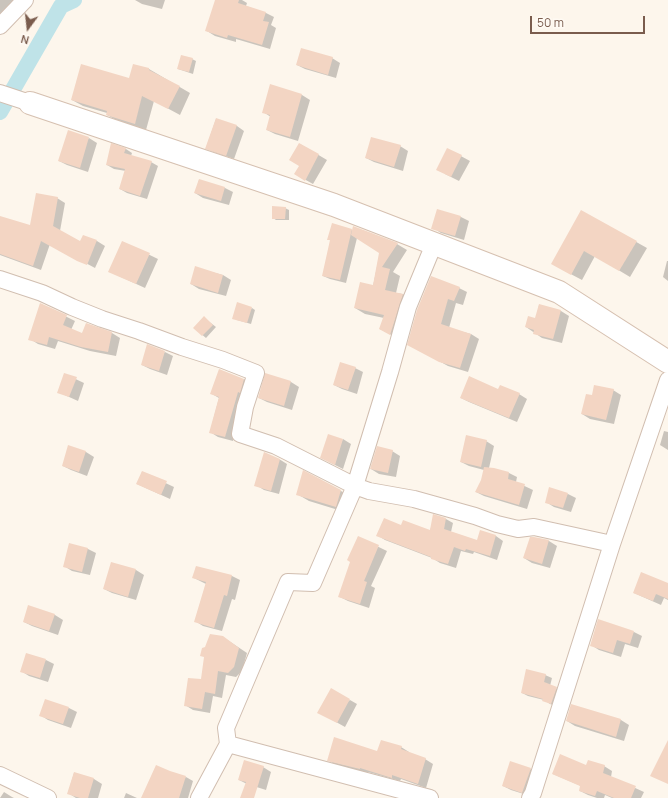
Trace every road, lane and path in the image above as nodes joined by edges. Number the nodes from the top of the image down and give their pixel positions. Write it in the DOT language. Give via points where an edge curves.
graph roads {
  1 [pos="25,0"];
  2 [pos="0,26"];
  3 [pos="0,93"];
  4 [pos="30,103"];
  5 [pos="434,244"];
  6 [pos="0,279"];
  7 [pos="668,362"];
  8 [pos="668,380"];
  9 [pos="355,486"];
  10 [pos="612,544"];
  11 [pos="228,744"];
  12 [pos="0,775"];
  13 [pos="48,798"];
  14 [pos="199,798"];
  15 [pos="430,798"];
  16 [pos="530,798"];
  1 -- 2 [label="street"];
  3 -- 4 [label="street"];
  4 -- 5 [label="street" via="334,205"];
  5 -- 7 [label="street" via="559,292"];
  5 -- 9 [label="street" via="408,307"];
  6 -- 9 [label="street" via="42,293 102,319 256,373 245,407 240,434 276,446"];
  8 -- 10 [label="street"];
  9 -- 10 [label="street" via="420,500 518,529 534,527"];
  9 -- 11 [label="street" via="313,583 288,582 226,728"];
  10 -- 16 [label="street"];
  11 -- 14 [label="street"];
  11 -- 15 [label="street"];
  12 -- 13 [label="street"];
}
